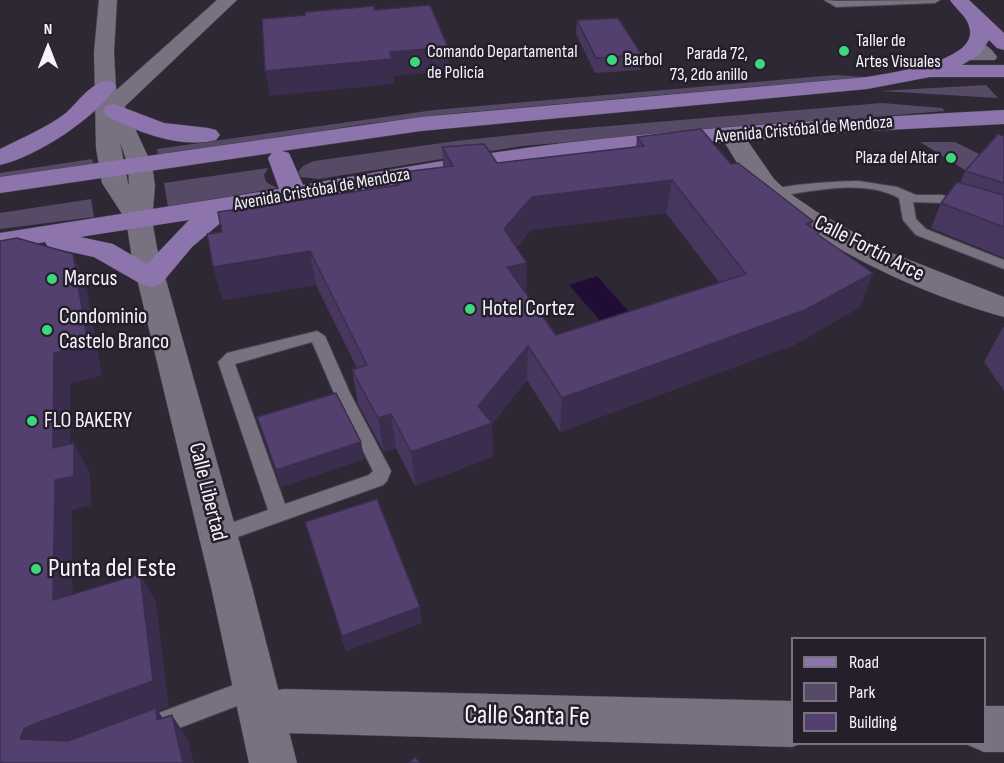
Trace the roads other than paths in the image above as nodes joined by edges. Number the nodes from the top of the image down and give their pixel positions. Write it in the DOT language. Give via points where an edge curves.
graph roads {
  1 [pos="108,0"];
  2 [pos="228,0"];
  3 [pos="829,0"];
  4 [pos="935,0"];
  5 [pos="959,0"];
  6 [pos="975,17"];
  7 [pos="1004,44"];
  8 [pos="1004,71"];
  9 [pos="930,72"];
  10 [pos="111,101"];
  11 [pos="1004,107"];
  12 [pos="1004,117"];
  13 [pos="208,135"];
  14 [pos="732,135"];
  15 [pos="0,158"];
  16 [pos="280,158"];
  17 [pos="139,163"];
  18 [pos="0,164"];
  19 [pos="111,167"];
  20 [pos="0,185"];
  21 [pos="772,193"];
  22 [pos="294,194"];
  23 [pos="905,196"];
  24 [pos="0,201"];
  25 [pos="224,207"];
  26 [pos="1004,218"];
  27 [pos="139,220"];
  28 [pos="7,240"];
  29 [pos="1004,265"];
  30 [pos="151,278"];
  31 [pos="1004,307"];
  32 [pos="342,393"];
  33 [pos="321,399"];
  34 [pos="267,414"];
  35 [pos="246,420"];
  36 [pos="279,516"];
  37 [pos="218,536"];
  38 [pos="259,701"];
  39 [pos="791,724"];
  40 [pos="986,729"];
  41 [pos="1004,729"];
  42 [pos="132,734"];
  43 [pos="273,763"];
  1 -- 10 [label="street" via="104,52"];
  2 -- 10 [label="street"];
  3 -- 4 [label="lane" via="836,4"];
  5 -- 6 [label="main road"];
  6 -- 7 [label="main road"];
  6 -- 9 [label="main road" via="980,30 975,48"];
  8 -- 9 [label="main road, Avenida Cristóbal de Mendoza"];
  9 -- 13 [label="main road, Avenida Cristóbal de Mendoza" via="849,68 619,86 354,113"];
  9 -- 17 [label="main road, Avenida Cristóbal de Mendoza" via="867,84 421,123"];
  10 -- 13 [label="main road" via="142,125"];
  10 -- 15 [label="main road"];
  10 -- 17 [label="street"];
  10 -- 19 [label="street"];
  11 -- 16 [label="main road, Avenida Cristóbal de Mendoza" via="865,98 435,137"];
  12 -- 14 [label="main road, Avenida Cristóbal de Mendoza"];
  13 -- 17 [label="main road, Avenida Cristóbal de Mendoza"];
  14 -- 21 [label="street, Calle Fortín Arce"];
  14 -- 22 [label="main road, Avenida Cristóbal de Mendoza" via="491,160"];
  16 -- 17 [label="main road, Avenida Cristóbal de Mendoza"];
  16 -- 22 [label="main road"];
  17 -- 19 [label="main road, Avenida Cristóbal de Mendoza"];
  17 -- 19 [label="main road, Avenida Cristóbal de Mendoza"];
  17 -- 27 [label="street"];
  18 -- 19 [label="main road, Avenida Cristóbal de Mendoza"];
  19 -- 20 [label="main road, Avenida Cristóbal de Mendoza"];
  19 -- 24 [label="main road, Avenida Cristóbal de Mendoza"];
  19 -- 27 [label="street"];
  21 -- 23 [label="lane" via="867,185 896,189"];
  21 -- 31 [label="street, Calle Fortín Arce" via="870,254"];
  22 -- 25 [label="main road, Avenida Cristóbal de Mendoza"];
  23 -- 26 [label="lane" via="942,199"];
  23 -- 29 [label="lane" via="910,220 921,232"];
  25 -- 27 [label="main road, Avenida Cristóbal de Mendoza"];
  25 -- 30 [label="main road" via="181,240"];
  27 -- 28 [label="main road, Avenida Cristóbal de Mendoza"];
  27 -- 30 [label="street, Calle Libertad"];
  28 -- 30 [label="main road" via="52,240 103,250"];
  30 -- 37 [label="street, Calle Libertad"];
  32 -- 33 [label="lane"];
  32 -- 35 [label="lane" via="317,336 233,357 226,362"];
  32 -- 36 [label="lane" via="382,471 381,476"];
  34 -- 35 [label="lane"];
  35 -- 36 [label="lane"];
  36 -- 37 [label="lane"];
  37 -- 38 [label="street, Calle Libertad"];
  38 -- 39 [label="street, Calle Santa Fe" via="285,711"];
  38 -- 42 [label="lane"];
  38 -- 43 [label="street, Calle Libertad"];
  40 -- 41 [label="street"];
}
